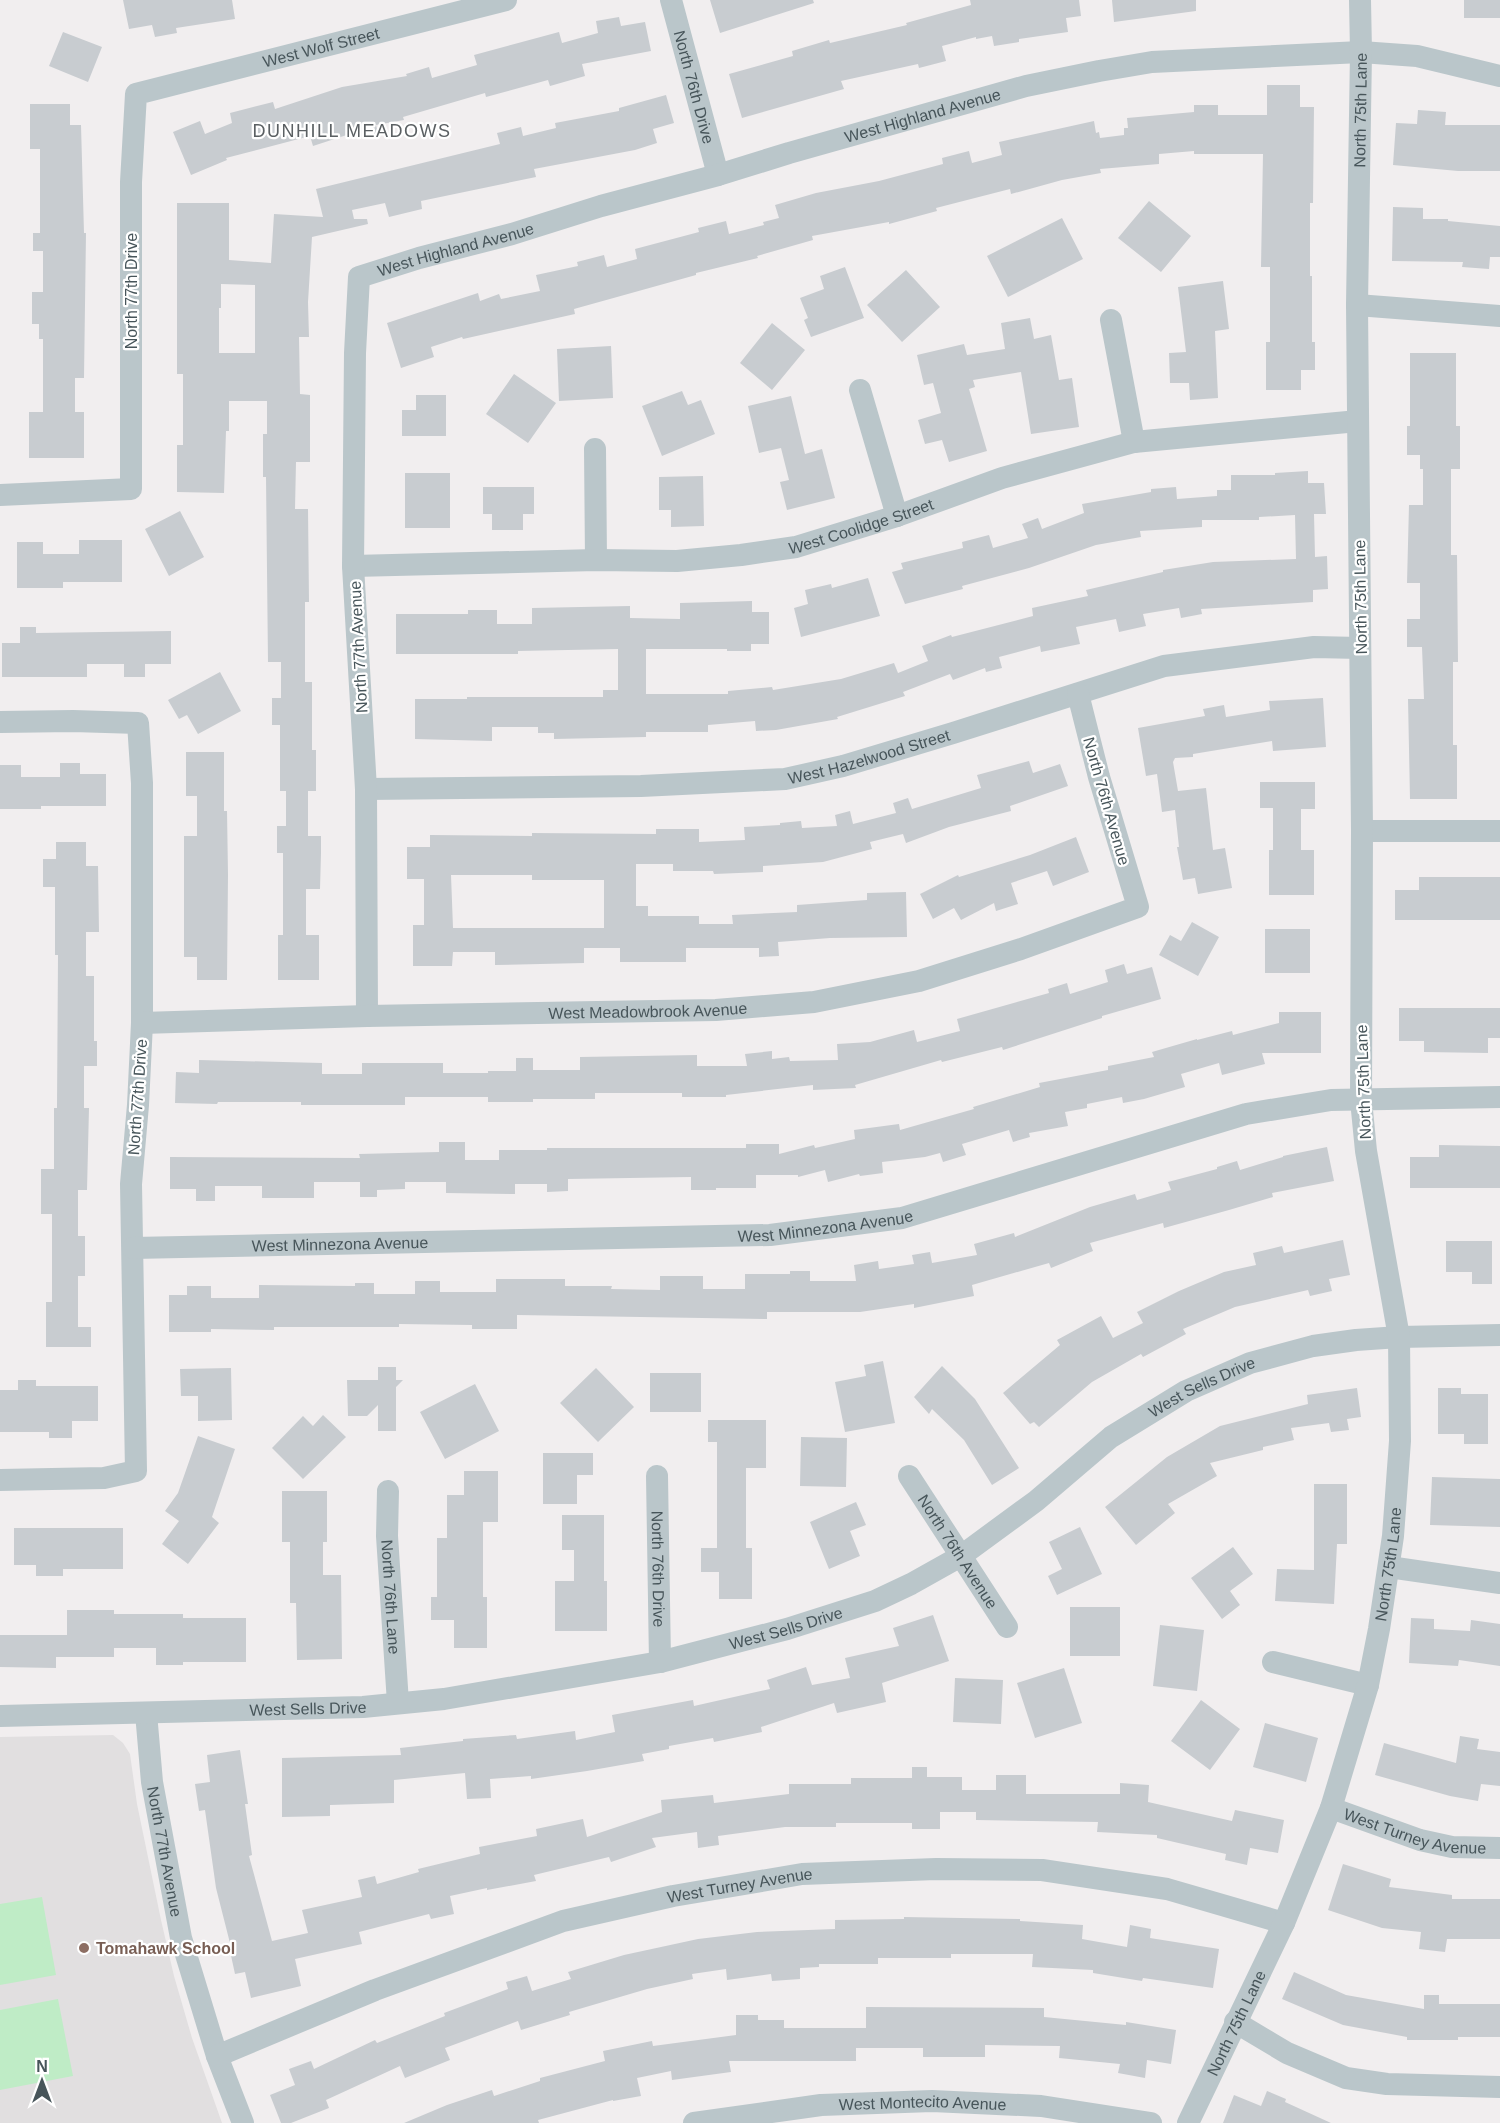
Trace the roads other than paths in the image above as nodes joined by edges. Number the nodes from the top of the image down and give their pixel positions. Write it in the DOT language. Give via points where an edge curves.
graph roads {
  1 [pos="506,0"];
  2 [pos="671,0"];
  3 [pos="1360,0"];
  4 [pos="1361,52"];
  5 [pos="1500,76"];
  6 [pos="136,94"];
  7 [pos="718,175"];
  8 [pos="359,277"];
  9 [pos="1358,306"];
  10 [pos="1500,316"];
  11 [pos="1111,320"];
  12 [pos="861,390"];
  13 [pos="1358,421"];
  14 [pos="1134,442"];
  15 [pos="595,450"];
  16 [pos="0,495"];
  17 [pos="897,516"];
  18 [pos="596,560"];
  19 [pos="353,566"];
  20 [pos="1360,648"];
  21 [pos="1078,694"];
  22 [pos="0,722"];
  23 [pos="366,789"];
  24 [pos="1362,831"];
  25 [pos="1500,831"];
  26 [pos="1138,907"];
  27 [pos="367,1016"];
  28 [pos="142,1023"];
  29 [pos="1500,1097"];
  30 [pos="1362,1100"];
  31 [pos="133,1248"];
  32 [pos="1500,1335"];
  33 [pos="1399,1336"];
  34 [pos="657,1476"];
  35 [pos="909,1476"];
  36 [pos="0,1480"];
  37 [pos="388,1491"];
  38 [pos="962,1556"];
  39 [pos="1389,1567"];
  40 [pos="1500,1583"];
  41 [pos="1007,1627"];
  42 [pos="660,1662"];
  43 [pos="1274,1662"];
  44 [pos="1368,1685"];
  45 [pos="398,1703"];
  46 [pos="146,1713"];
  47 [pos="0,1716"];
  48 [pos="1331,1808"];
  49 [pos="1500,1848"];
  50 [pos="1284,1923"];
  51 [pos="1235,2022"];
  52 [pos="217,2056"];
  53 [pos="1500,2087"];
  54 [pos="243,2123"];
  55 [pos="694,2123"];
  56 [pos="1151,2123"];
  57 [pos="1188,2123"];
  1 -- 6 [label="street, West Wolf Street"];
  2 -- 7 [label="street, North 76th Drive"];
  3 -- 4 [label="street, North 75th Lane"];
  4 -- 5 [label="street, West Highland Avenue" via="1417,56"];
  4 -- 7 [label="street, West Highland Avenue" via="1152,62 1099,70 1026,86"];
  4 -- 9 [label="street, North 75th Lane"];
  6 -- 16 [label="street, North 77th Drive" via="131,489"];
  7 -- 8 [label="street, West Highland Avenue"];
  8 -- 19 [label="street, North 77th Avenue"];
  9 -- 10 [label="street"];
  9 -- 13 [label="street, North 75th Lane"];
  11 -- 14 [label="street"];
  12 -- 17 [label="street"];
  13 -- 14 [label="street, West Coolidge Street"];
  13 -- 20 [label="street, North 75th Lane"];
  14 -- 17 [label="street, West Coolidge Street" via="1002,478"];
  15 -- 18 [label="street"];
  17 -- 18 [label="street, West Coolidge Street" via="796,547 677,561"];
  18 -- 19 [label="street, West Coolidge Street"];
  19 -- 23 [label="street, North 77th Avenue"];
  20 -- 21 [label="street, West Hazelwood Street" via="1314,646 1164,666"];
  20 -- 24 [label="street, North 75th Lane"];
  21 -- 23 [label="street, West Hazelwood Street" via="843,766 785,779 641,786"];
  21 -- 26 [label="street, North 76th Avenue"];
  22 -- 28 [label="street, North 77th Drive" via="138,723 142,783"];
  23 -- 27 [label="street, North 77th Avenue"];
  24 -- 25 [label="street"];
  24 -- 30 [label="street, North 75th Lane"];
  26 -- 27 [label="street, West Meadowbrook Avenue" via="919,981 814,1002 716,1010"];
  27 -- 28 [label="street, West Meadowbrook Avenue"];
  28 -- 31 [label="street, North 77th Drive" via="131,1184"];
  29 -- 30 [label="street, West Minnezona Avenue"];
  30 -- 31 [label="street, West Minnezona Avenue" via="1331,1100 1246,1114 902,1218 770,1234"];
  30 -- 33 [label="street, North 75th Lane" via="1366,1151"];
  31 -- 36 [label="street, North 77th Drive" via="136,1471 104,1478"];
  32 -- 33 [label="street, West Sells Drive"];
  33 -- 38 [label="street, West Sells Drive" via="1313,1346 1250,1363 1186,1391 1111,1437"];
  33 -- 39 [label="street, North 75th Lane" via="1400,1441"];
  34 -- 42 [label="street, North 76th Drive"];
  35 -- 38 [label="street, North 76th Avenue"];
  37 -- 45 [label="street, North 76th Lane" via="387,1536"];
  38 -- 41 [label="street, North 76th Avenue"];
  38 -- 42 [label="street, West Sells Drive" via="875,1601"];
  39 -- 40 [label="street"];
  39 -- 44 [label="street, North 75th Lane"];
  42 -- 45 [label="street, West Sells Drive" via="444,1699"];
  43 -- 44 [label="street"];
  44 -- 48 [label="street, North 75th Lane"];
  45 -- 46 [label="street, West Sells Drive"];
  46 -- 47 [label="street, West Sells Drive"];
  46 -- 52 [label="street, North 77th Avenue" via="152,1782 181,1938"];
  48 -- 49 [label="street, West Turney Avenue" via="1419,1840 1452,1847"];
  48 -- 50 [label="street, North 75th Lane"];
  50 -- 51 [label="street, North 75th Lane"];
  50 -- 52 [label="street, West Turney Avenue" via="1167,1889 1042,1870 802,1874 673,1896 563,1921 375,1990"];
  51 -- 53 [label="street" via="1287,2053 1346,2078 1387,2084"];
  51 -- 57 [label="street, North 75th Lane"];
  52 -- 54 [label="street, North 77th Avenue"];
  55 -- 56 [label="street, West Montecito Avenue" via="821,2105 932,2101 1041,2106"];
}
